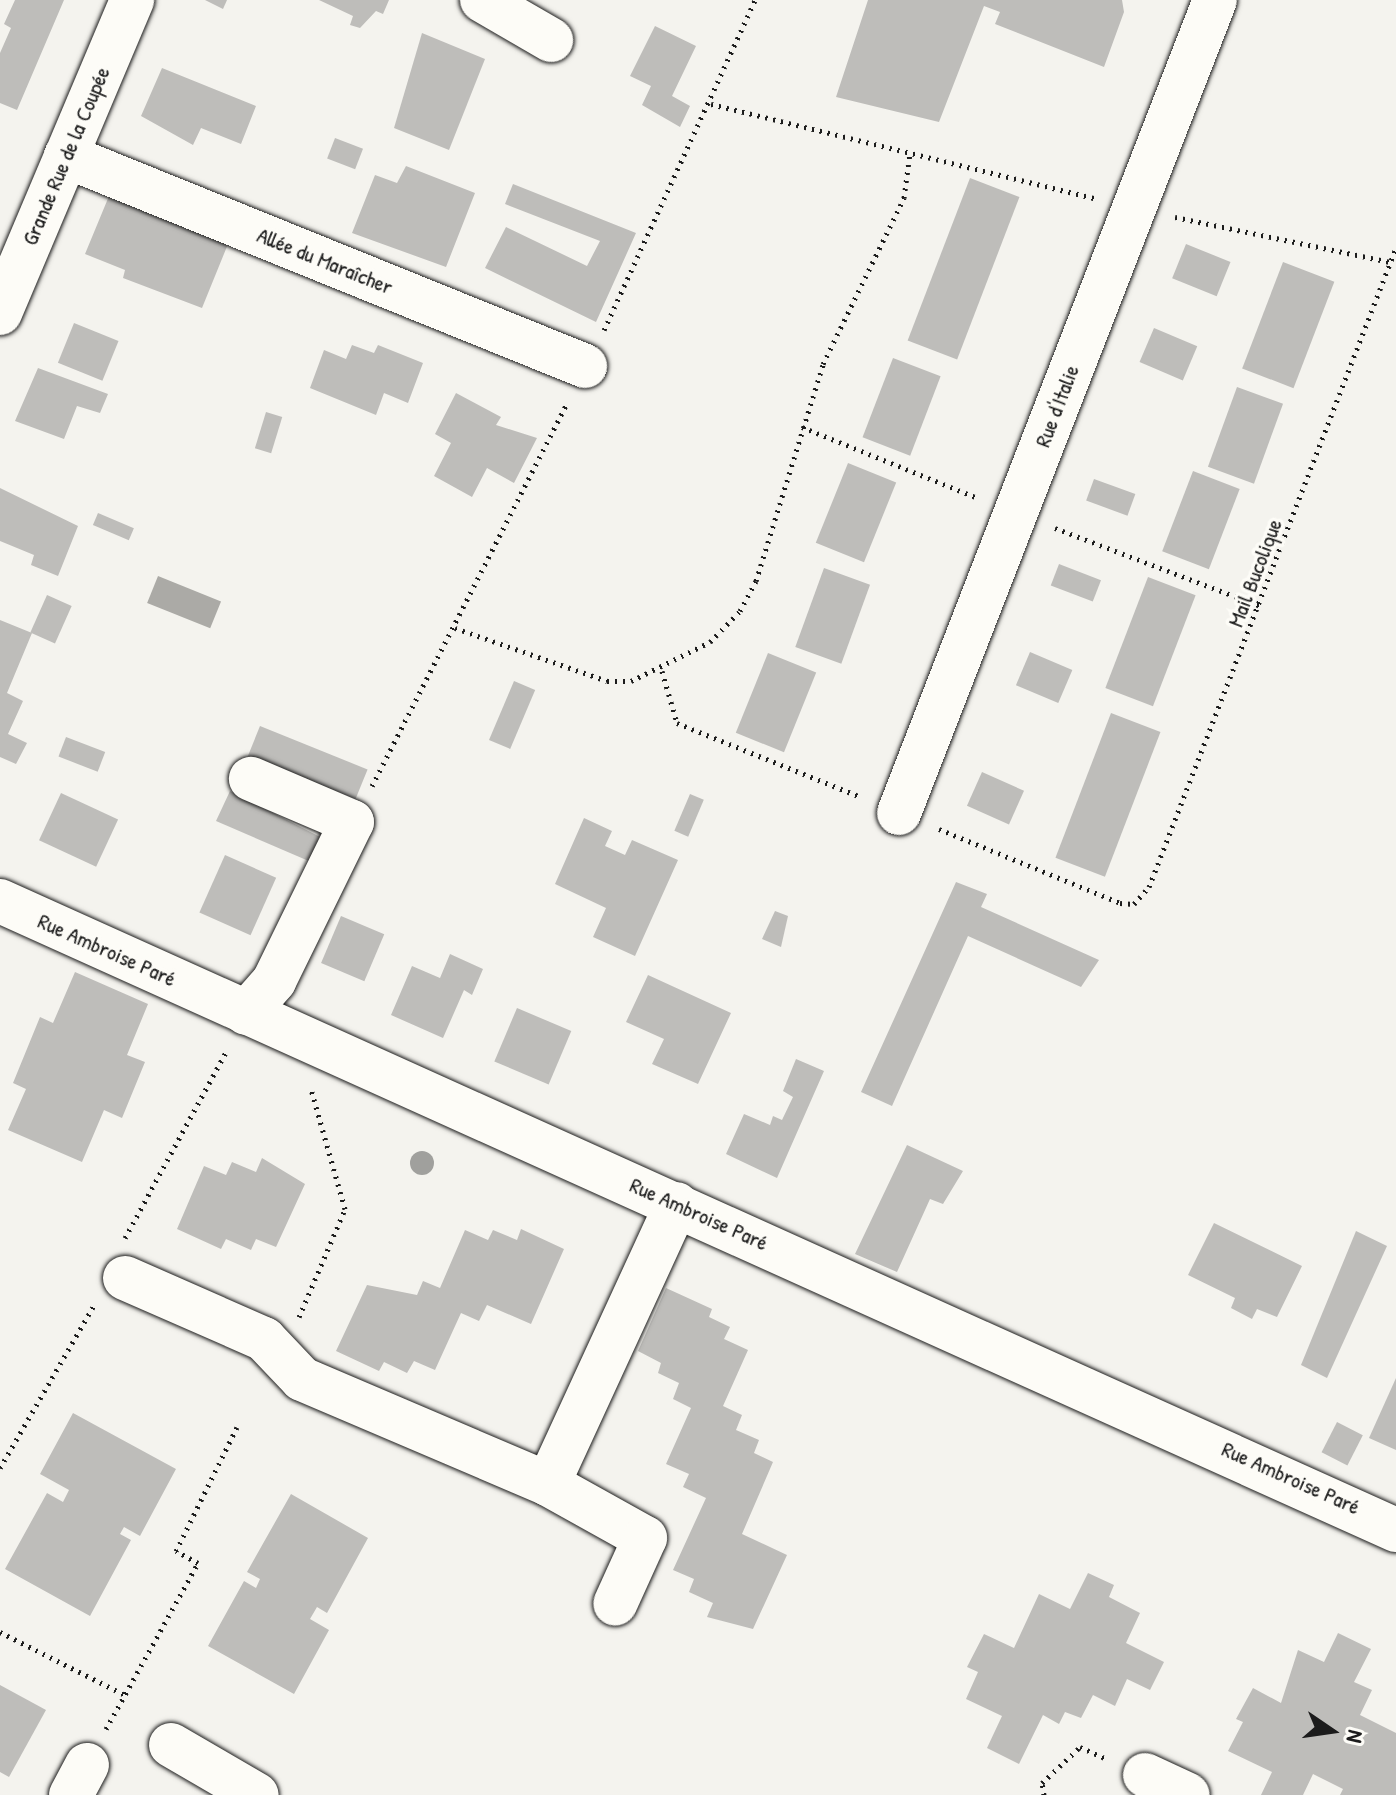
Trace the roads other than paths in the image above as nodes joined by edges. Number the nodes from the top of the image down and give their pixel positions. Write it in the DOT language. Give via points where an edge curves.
graph roads {
  1 [pos="132,0"];
  2 [pos="482,0"];
  3 [pos="1215,0"];
  4 [pos="551,40"];
  5 [pos="66,156"];
  6 [pos="0,313"];
  7 [pos="585,366"];
  8 [pos="251,779"];
  9 [pos="899,813"];
  10 [pos="0,901"];
  11 [pos="246,1013"];
  12 [pos="677,1204"];
  13 [pos="125,1278"];
  14 [pos="548,1484"];
  15 [pos="1396,1530"];
  16 [pos="615,1604"];
  17 [pos="171,1745"];
  18 [pos="1145,1775"];
  19 [pos="257,1795"];
  20 [pos="1188,1795"];
  1 -- 5 [label="street, Grande Rue de la Coupée"];
  2 -- 4 [label="street"];
  3 -- 9 [label="street, Rue d'Italie"];
  5 -- 6 [label="street, Grande Rue de la Coupée"];
  5 -- 7 [label="street, Allée du Maraîcher"];
  8 -- 11 [label="street" via="352,822 274,981"];
  10 -- 11 [label="street, Rue Ambroise Paré"];
  11 -- 12 [label="street, Rue Ambroise Paré"];
  12 -- 14 [label="street"];
  12 -- 15 [label="street, Rue Ambroise Paré"];
  13 -- 14 [label="street" via="264,1339 302,1379"];
  14 -- 16 [label="street" via="645,1538"];
  17 -- 19 [label="street"];
  18 -- 20 [label="street"];
}
